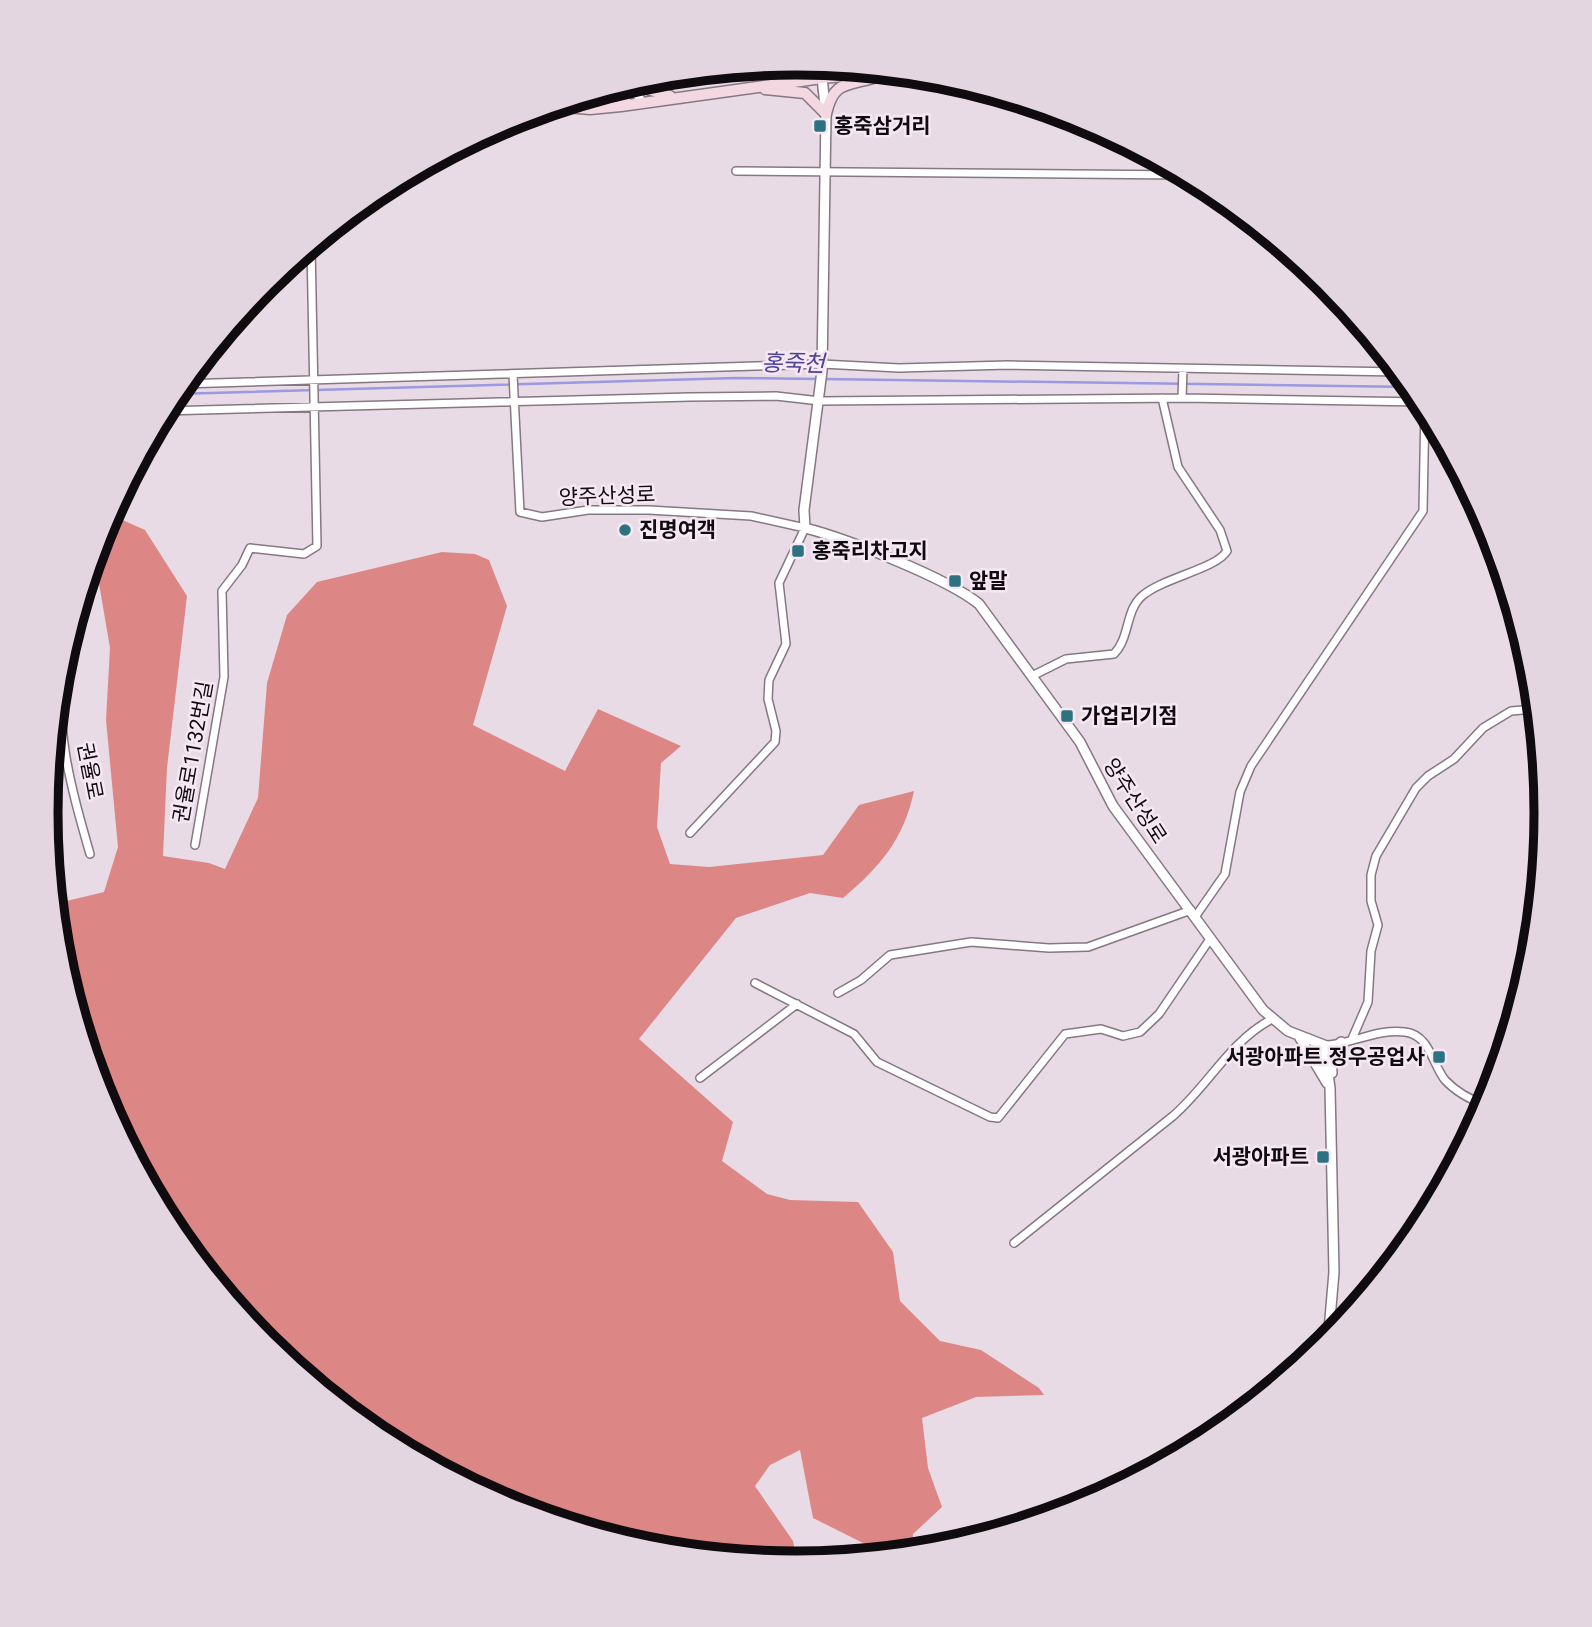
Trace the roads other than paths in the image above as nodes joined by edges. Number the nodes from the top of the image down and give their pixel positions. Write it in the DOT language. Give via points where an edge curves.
graph roads {
  1 [pos="836,77"];
  2 [pos="822,78"];
  3 [pos="868,80"];
  4 [pos="750,87"];
  5 [pos="650,90"];
  6 [pos="638,92"];
  7 [pos="629,94"];
  8 [pos="677,97"];
  9 [pos="640,103"];
  10 [pos="585,106"];
  11 [pos="621,106"];
  12 [pos="826,114"];
  13 [pos="736,171"];
  14 [pos="825,172"];
  15 [pos="1166,175"];
  16 [pos="311,256"];
  17 [pos="822,368"];
  18 [pos="1183,369"];
  19 [pos="1388,372"];
  20 [pos="513,375"];
  21 [pos="312,379"];
  22 [pos="196,383"];
  23 [pos="1162,398"];
  24 [pos="1182,398"];
  25 [pos="820,401"];
  26 [pos="515,402"];
  27 [pos="1410,404"];
  28 [pos="314,406"];
  29 [pos="177,411"];
  30 [pos="1424,426"];
  31 [pos="805,528"];
  32 [pos="1032,676"];
  33 [pos="1527,710"];
  34 [pos="63,729"];
  35 [pos="690,833"];
  36 [pos="195,845"];
  37 [pos="90,854"];
  38 [pos="1193,914"];
  39 [pos="1210,939"];
  40 [pos="755,982"];
  41 [pos="838,993"];
  42 [pos="797,1004"];
  43 [pos="1272,1019"];
  44 [pos="1299,1037"];
  45 [pos="1352,1039"];
  46 [pos="1341,1042"];
  47 [pos="1324,1045"];
  48 [pos="700,1078"];
  49 [pos="1330,1088"];
  50 [pos="1476,1101"];
  51 [pos="1014,1243"];
  52 [pos="1330,1323"];
  1 -- 2 [label="main road"];
  2 -- 4 [label="main road"];
  2 -- 12 [label="street"];
  3 -- 12 [label="main road" via="841,85 830,97"];
  4 -- 8 [label="main road"];
  4 -- 12 [label="main road" via="805,93"];
  5 -- 8 [label="main road"];
  6 -- 9 [label="street"];
  7 -- 11 [label="main road"];
  8 -- 9 [label="main road"];
  9 -- 11 [label="main road"];
  10 -- 11 [label="main road"];
  12 -- 14 [label="street"];
  13 -- 14 [label="street"];
  14 -- 15 [label="street"];
  14 -- 17 [label="street"];
  16 -- 21 [label="street"];
  17 -- 18 [label="street" via="1007,365"];
  17 -- 20 [label="street"];
  17 -- 25 [label="street"];
  18 -- 19 [label="street"];
  18 -- 24 [label="street"];
  20 -- 21 [label="street"];
  20 -- 26 [label="street"];
  21 -- 22 [label="street"];
  21 -- 28 [label="street"];
  23 -- 24 [label="street"];
  23 -- 25 [label="street"];
  23 -- 32 [label="street" via="1178,467 1220,530 1227,551 1222,559 1140,597 1125,640 1114,654 1066,659"];
  24 -- 27 [label="street"];
  25 -- 26 [label="street" via="776,396"];
  25 -- 31 [label="street"];
  26 -- 28 [label="street"];
  26 -- 31 [label="street, 양주산성로" via="520,512 542,517 588,510 649,510 751,516"];
  28 -- 29 [label="street"];
  28 -- 36 [label="street, 권율로1132번길" via="317,546 304,554 250,548 222,591 224,677"];
  30 -- 38 [label="street" via="1423,511 1251,766 1240,792 1225,874"];
  31 -- 32 [label="street, 양주산성로" via="968,595"];
  31 -- 35 [label="street" via="779,583 786,644 769,680 775,741"];
  32 -- 38 [label="street, 양주산성로" via="1080,742 1113,806"];
  33 -- 45 [label="street" via="1511,711 1483,728 1454,759 1428,776 1416,788 1376,856 1371,901 1378,925 1371,951 1368,1002"];
  34 -- 37 [label="street, 권율로" via="65,766"];
  38 -- 39 [label="street, 양주산성로"];
  38 -- 41 [label="street" via="1088,947 971,942 890,955"];
  39 -- 42 [label="street" via="1159,1014 1140,1032 1123,1036 1101,1029 1065,1034 998,1118 877,1062 854,1034"];
  39 -- 43 [label="street, 양주산성로"];
  40 -- 42 [label="street"];
  42 -- 48 [label="street"];
  43 -- 44 [label="street, 양주산성로"];
  43 -- 51 [label="street" via="1257,1026 1226,1056 1194,1098"];
  44 -- 47 [label="street, 양주산성로"];
  44 -- 49 [label="street"];
  45 -- 46 [label="street, 양주산성로"];
  45 -- 50 [label="street, 양주산성로" via="1390,1031 1412,1033 1426,1046 1447,1082"];
  46 -- 47 [label="street, 양주산성로"];
  46 -- 49 [label="street" via="1331,1059"];
  47 -- 49 [label="street"];
  49 -- 52 [label="street" via="1334,1272"];
}
